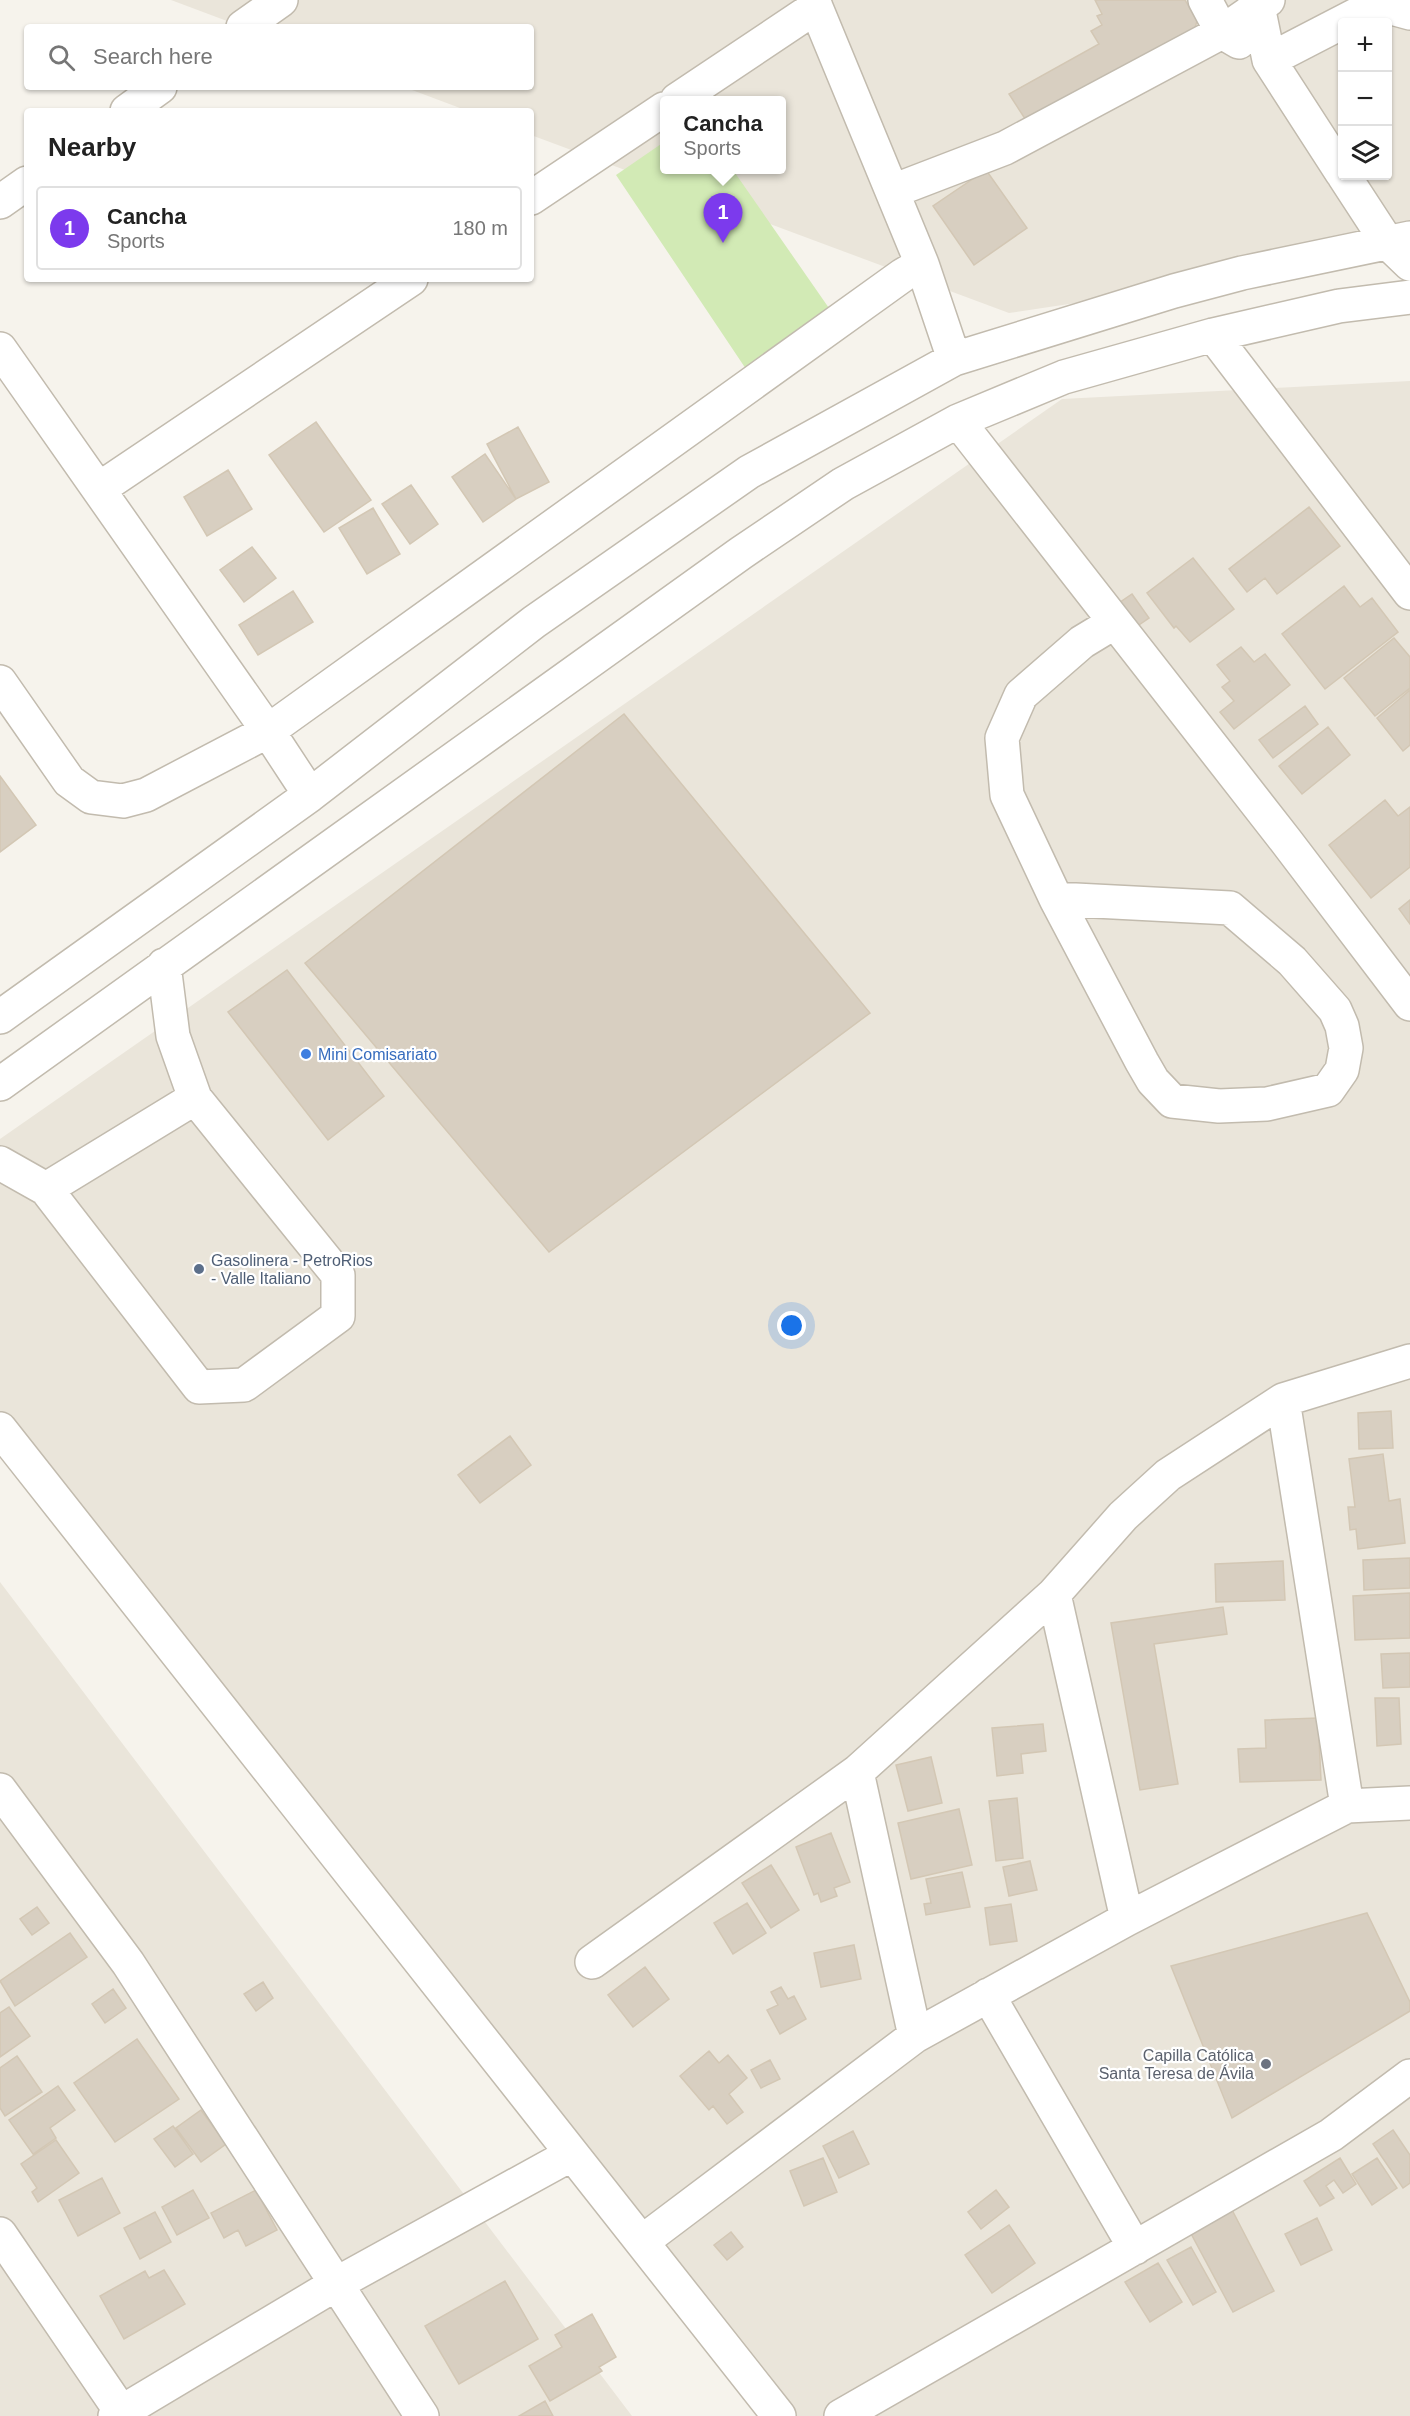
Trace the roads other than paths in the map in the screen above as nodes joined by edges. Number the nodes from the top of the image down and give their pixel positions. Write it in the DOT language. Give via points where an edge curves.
graph roads {
  1 [pos="281,0"];
  2 [pos="1205,0"];
  3 [pos="1260,2"];
  4 [pos="1381,2"];
  5 [pos="814,3"];
  6 [pos="1410,13"];
  7 [pos="247,24"];
  8 [pos="1222,32"];
  9 [pos="1269,60"];
  10 [pos="156,90"];
  11 [pos="683,96"];
  12 [pos="131,108"];
  13 [pos="660,112"];
  14 [pos="1338,166"];
  15 [pos="1348,180"];
  16 [pos="24,185"];
  17 [pos="893,191"];
  18 [pos="534,196"];
  19 [pos="0,202"];
  20 [pos="1402,248"];
  21 [pos="922,264"];
  22 [pos="407,282"];
  23 [pos="1410,297"];
  24 [pos="1213,335"];
  25 [pos="0,349"];
  26 [pos="954,359"];
  27 [pos="958,421"];
  28 [pos="99,489"];
  29 [pos="1410,593"];
  30 [pos="1115,622"];
  31 [pos="0,682"];
  32 [pos="268,731"];
  33 [pos="310,795"];
  34 [pos="1056,899"];
  35 [pos="164,965"];
  36 [pos="1410,1004"];
  37 [pos="0,1017"];
  38 [pos="0,1084"];
  39 [pos="195,1098"];
  40 [pos="0,1163"];
  41 [pos="46,1189"];
  42 [pos="1410,1361"];
  43 [pos="1283,1400"];
  44 [pos="0,1429"];
  45 [pos="1054,1594"];
  46 [pos="857,1772"];
  47 [pos="0,1790"];
  48 [pos="1410,1803"];
  49 [pos="1347,1806"];
  50 [pos="1127,1919"];
  51 [pos="592,1962"];
  52 [pos="988,1995"];
  53 [pos="915,2036"];
  54 [pos="1410,2076"];
  55 [pos="572,2154"];
  56 [pos="0,2234"];
  57 [pos="643,2241"];
  58 [pos="1135,2248"];
  59 [pos="336,2284"];
  60 [pos="120,2415"];
  61 [pos="422,2416"];
  62 [pos="779,2416"];
  63 [pos="841,2416"];
  1 -- 7 [label="street"];
  2 -- 8 [label="street"];
  3 -- 8 [label="street"];
  3 -- 9 [label="street"];
  4 -- 6 [label="street"];
  4 -- 9 [label="street"];
  5 -- 11 [label="street"];
  5 -- 17 [label="street"];
  8 -- 9 [label="street"];
  8 -- 17 [label="street" via="1005,148"];
  9 -- 14 [label="street"];
  10 -- 12 [label="street"];
  13 -- 18 [label="street"];
  15 -- 20 [label="street"];
  16 -- 19 [label="street"];
  17 -- 21 [label="street"];
  20 -- 26 [label="street" via="1242,273"];
  21 -- 26 [label="street"];
  21 -- 32 [label="street"];
  22 -- 28 [label="street"];
  23 -- 24 [label="street" via="1339,306"];
  24 -- 27 [label="street" via="1064,377"];
  24 -- 29 [label="street"];
  25 -- 28 [label="street"];
  26 -- 33 [label="street" via="749,472 534,622"];
  27 -- 30 [label="street"];
  27 -- 35 [label="street" via="843,483"];
  28 -- 32 [label="street"];
  30 -- 34 [label="street" via="1082,642 1021,695 1002,738 1007,795"];
  30 -- 36 [label="street"];
  31 -- 32 [label="street" via="69,781 91,797 123,801 146,795"];
  32 -- 33 [label="street"];
  33 -- 37 [label="street"];
  34 -- 34 [label="street" via="1142,1062 1172,1101 1219,1106 1267,1104 1328,1090 1342,1070 1346,1048 1335,1010 1292,961 1230,908"];
  35 -- 38 [label="street"];
  35 -- 39 [label="street" via="173,1036"];
  39 -- 41 [label="street"];
  39 -- 41 [label="street" via="338,1275 338,1316 244,1385 199,1387"];
  40 -- 41 [label="street"];
  42 -- 43 [label="street"];
  43 -- 45 [label="street" via="1168,1475 1124,1516"];
  43 -- 49 [label="street"];
  44 -- 55 [label="street"];
  45 -- 46 [label="street"];
  45 -- 50 [label="street"];
  46 -- 51 [label="street"];
  46 -- 53 [label="street"];
  47 -- 59 [label="street" via="128,1963"];
  48 -- 49 [label="street"];
  49 -- 50 [label="street"];
  50 -- 52 [label="street"];
  52 -- 53 [label="street"];
  52 -- 58 [label="street"];
  53 -- 57 [label="street"];
  54 -- 58 [label="street" via="1331,2135"];
  55 -- 57 [label="street"];
  55 -- 59 [label="street"];
  56 -- 60 [label="street"];
  57 -- 62 [label="street"];
  58 -- 63 [label="street"];
  59 -- 60 [label="street"];
  59 -- 61 [label="street"];
}
